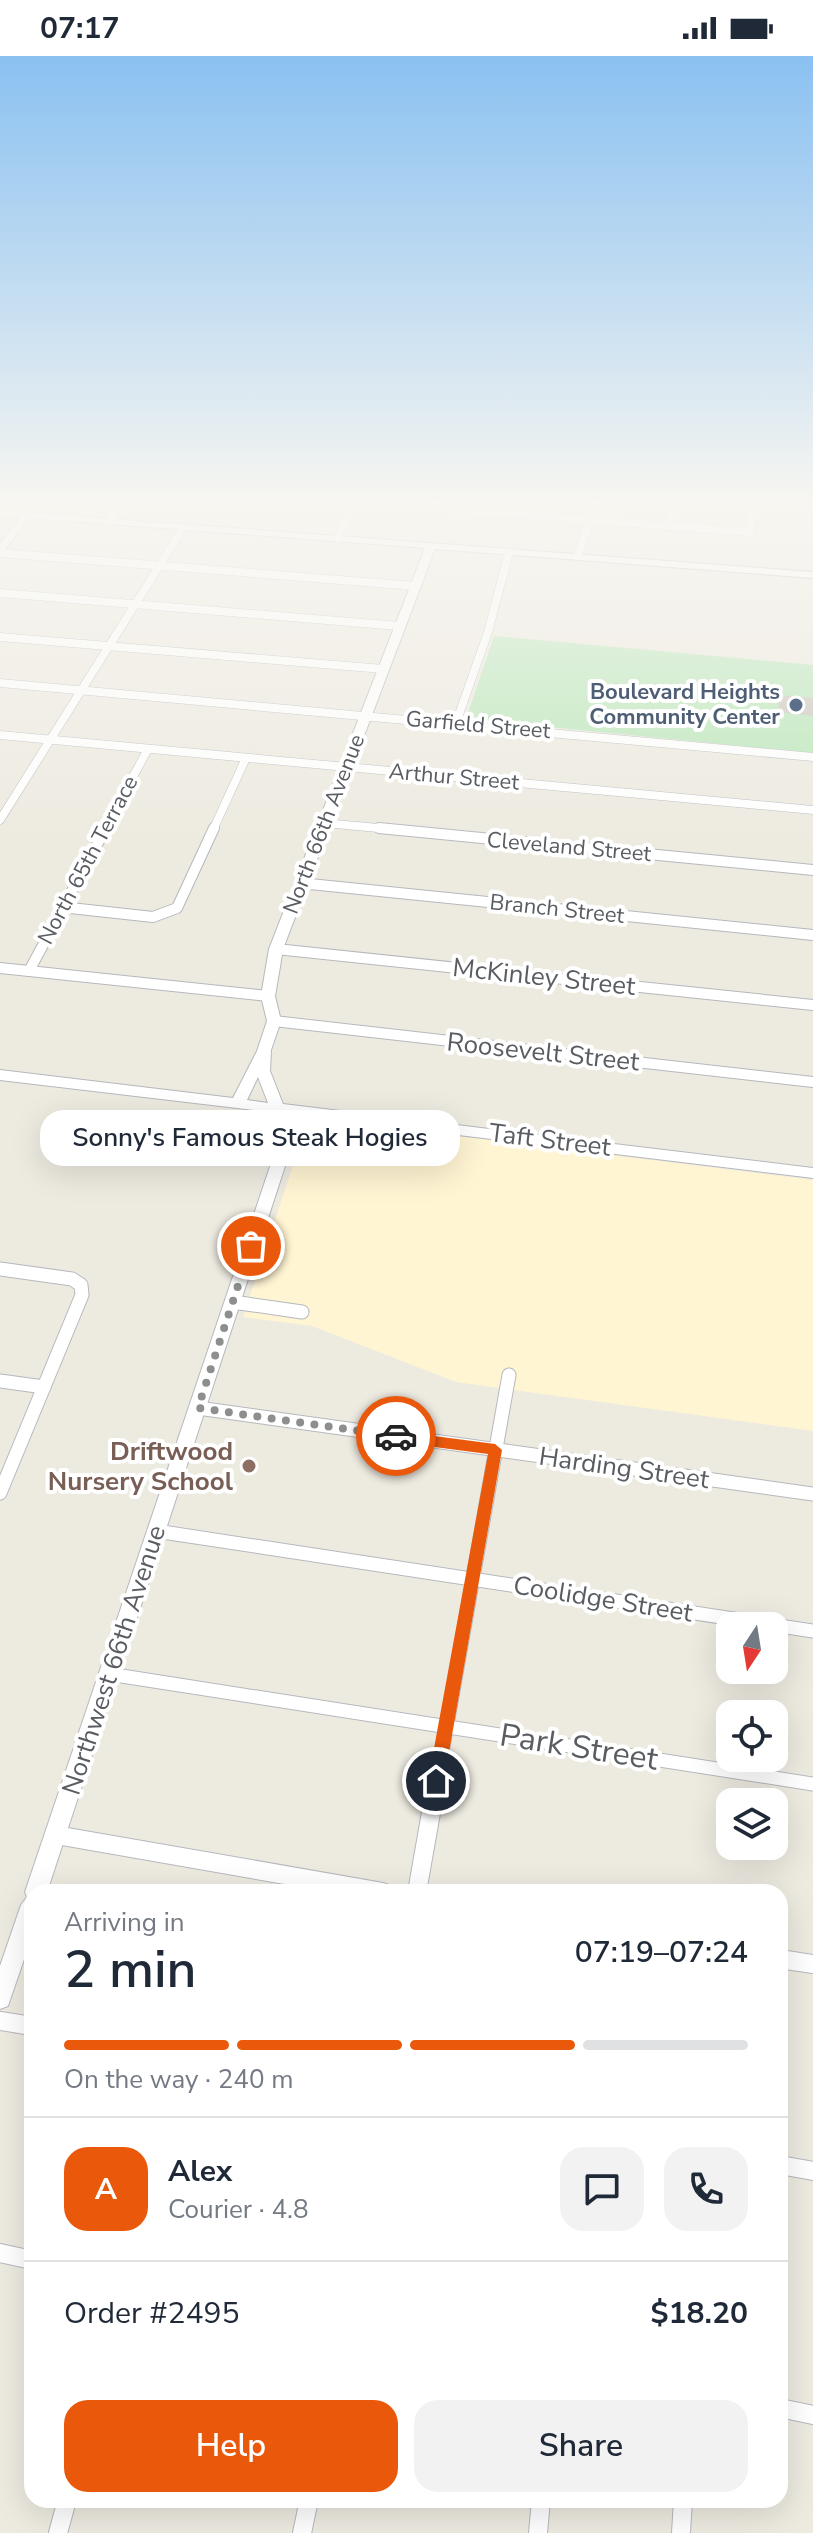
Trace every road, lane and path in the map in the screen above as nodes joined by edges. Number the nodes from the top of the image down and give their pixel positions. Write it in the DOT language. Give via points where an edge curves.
graph roads {
  1 [pos="125,620"];
  2 [pos="322,620"];
  3 [pos="402,620"];
  4 [pos="491,620"];
  5 [pos="399,626"];
  6 [pos="0,637"];
  7 [pos="109,646"];
  8 [pos="383,669"];
  9 [pos="0,683"];
  10 [pos="81,691"];
  11 [pos="366,715"];
  12 [pos="456,723"];
  13 [pos="0,735"];
  14 [pos="51,740"];
  15 [pos="148,749"];
  16 [pos="813,757"];
  17 [pos="246,758"];
  18 [pos="347,768"];
  19 [pos="813,810"];
  20 [pos="0,820"];
  21 [pos="324,823"];
  22 [pos="813,870"];
  23 [pos="300,883"];
  24 [pos="61,907"];
  25 [pos="813,935"];
  26 [pos="276,949"];
  27 [pos="0,968"];
  28 [pos="29,971"];
  29 [pos="268,996"];
  30 [pos="813,1005"];
  31 [pos="274,1021"];
  32 [pos="264,1050"];
  33 [pos="0,1075"];
  34 [pos="813,1082"];
  35 [pos="238,1103"];
  36 [pos="278,1108"];
  37 [pos="341,1115"];
  38 [pos="284,1146"];
  39 [pos="813,1173"];
  40 [pos="0,1269"];
  41 [pos="233,1302"];
  42 [pos="302,1312"];
  43 [pos="509,1375"];
  44 [pos="0,1381"];
  45 [pos="44,1387"];
  46 [pos="198,1408"];
  47 [pos="495,1450"];
  48 [pos="0,1493"];
  49 [pos="813,1494"];
  50 [pos="156,1531"];
  51 [pos="472,1580"];
  52 [pos="813,1631"];
  53 [pos="109,1674"];
  54 [pos="446,1725"];
  55 [pos="813,1784"];
  56 [pos="56,1835"];
  57 [pos="39,1884"];
  58 [pos="337,1884"];
  59 [pos="418,1884"];
  60 [pos="24,1928"];
  61 [pos="788,1960"];
  62 [pos="813,1964"];
  63 [pos="0,1998"];
  64 [pos="0,2021"];
  65 [pos="24,2025"];
  66 [pos="788,2166"];
  67 [pos="813,2171"];
  68 [pos="0,2253"];
  69 [pos="24,2258"];
  70 [pos="788,2410"];
  71 [pos="813,2415"];
  72 [pos="65,2508"];
  73 [pos="307,2508"];
  74 [pos="540,2508"];
  75 [pos="683,2508"];
  76 [pos="58,2533"];
  77 [pos="302,2533"];
  78 [pos="538,2533"];
  79 [pos="681,2533"];
  1 -- 7 [label="street"];
  2 -- 5 [label="street"];
  3 -- 5 [label="street, North 66th Avenue"];
  4 -- 12 [label="street"];
  5 -- 8 [label="street, North 66th Avenue"];
  6 -- 7 [label="street"];
  7 -- 8 [label="street"];
  7 -- 10 [label="street"];
  8 -- 11 [label="street, North 66th Avenue"];
  9 -- 10 [label="street, Garfield Street"];
  10 -- 11 [label="street, Garfield Street"];
  10 -- 14 [label="street"];
  11 -- 12 [label="street, Garfield Street"];
  11 -- 18 [label="street, North 66th Avenue"];
  12 -- 16 [label="street, Garfield Street"];
  13 -- 14 [label="street, Arthur Street"];
  14 -- 15 [label="street, Arthur Street"];
  14 -- 20 [label="street"];
  15 -- 17 [label="street, Arthur Street"];
  15 -- 24 [label="street, North 65th Terrace"];
  17 -- 18 [label="street, Arthur Street"];
  17 -- 24 [label="street" via="177,908 153,917"];
  18 -- 19 [label="street, Arthur Street"];
  18 -- 21 [label="street, North 66th Avenue"];
  21 -- 22 [label="street, Cleveland Street"];
  21 -- 23 [label="street, North 66th Avenue"];
  23 -- 25 [label="street, Branch Street"];
  23 -- 26 [label="street, North 66th Avenue"];
  24 -- 28 [label="street, North 65th Terrace"];
  26 -- 29 [label="street, North 66th Avenue"];
  26 -- 30 [label="street, McKinley Street"];
  27 -- 28 [label="street"];
  28 -- 29 [label="street"];
  29 -- 31 [label="street, North 66th Avenue"];
  31 -- 32 [label="street"];
  31 -- 34 [label="street, Roosevelt Street"];
  32 -- 35 [label="street"];
  32 -- 36 [label="street" via="263,1071"];
  33 -- 35 [label="street, Taft Street"];
  35 -- 36 [label="street, Taft Street"];
  36 -- 37 [label="street, Taft Street"];
  36 -- 38 [label="street, Northwest 66th Avenue"];
  37 -- 38 [label="street" via="303,1125"];
  37 -- 39 [label="street, Taft Street"];
  38 -- 41 [label="street, Northwest 66th Avenue"];
  40 -- 45 [label="street" via="72,1279 81,1285 82,1295"];
  41 -- 42 [label="street"];
  41 -- 46 [label="street, Northwest 66th Avenue"];
  43 -- 47 [label="street"];
  44 -- 45 [label="street"];
  45 -- 48 [label="street"];
  46 -- 47 [label="street, Harding Street"];
  46 -- 50 [label="street, Northwest 66th Avenue"];
  47 -- 49 [label="street, Harding Street"];
  47 -- 51 [label="street"];
  50 -- 51 [label="street, Coolidge Street"];
  50 -- 53 [label="street, Northwest 66th Avenue"];
  51 -- 52 [label="street, Coolidge Street"];
  51 -- 54 [label="street"];
  53 -- 54 [label="street, Park Street"];
  53 -- 56 [label="street, Northwest 66th Avenue"];
  54 -- 55 [label="street, Park Street"];
  54 -- 59 [label="street"];
  56 -- 57 [label="street, Northwest 66th Avenue"];
  56 -- 58 [label="street"];
  60 -- 63 [label="street"];
  61 -- 62 [label="street"];
  64 -- 65 [label="street"];
  66 -- 67 [label="street"];
  68 -- 69 [label="street"];
  70 -- 71 [label="street"];
  72 -- 76 [label="street"];
  73 -- 77 [label="street"];
  74 -- 78 [label="street"];
  75 -- 79 [label="street"];
}
